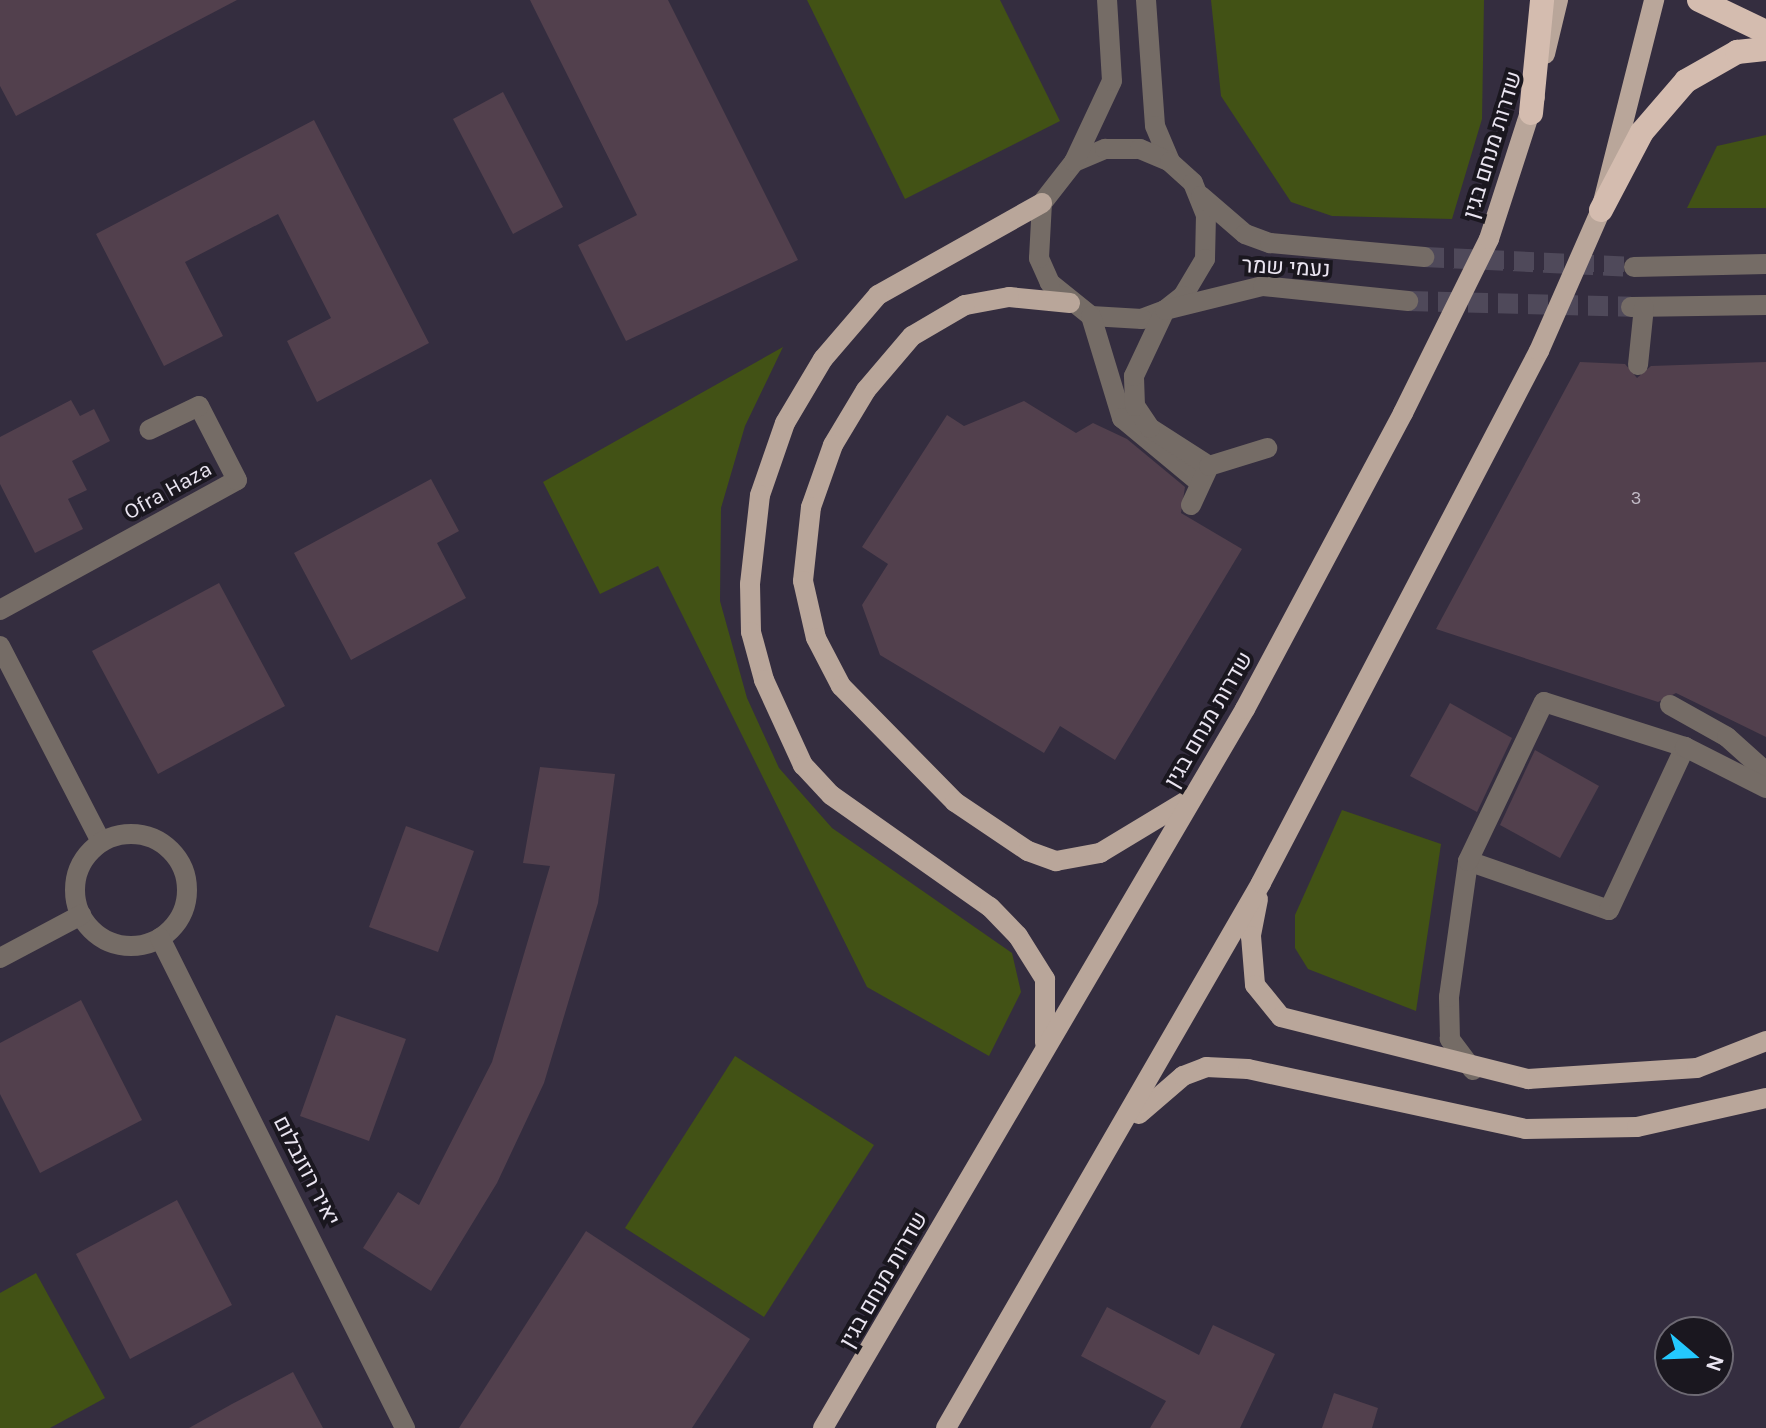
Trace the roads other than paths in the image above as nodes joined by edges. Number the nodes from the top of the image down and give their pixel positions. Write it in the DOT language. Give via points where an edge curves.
graph roads {
  1 [pos="1107,0"];
  2 [pos="1146,0"];
  3 [pos="1542,0"];
  4 [pos="1558,0"];
  5 [pos="1654,0"];
  6 [pos="1699,0"];
  7 [pos="1766,32"];
  8 [pos="1766,49"];
  9 [pos="1531,113"];
  10 [pos="1074,162"];
  11 [pos="1170,162"];
  12 [pos="1199,194"];
  13 [pos="1042,203"];
  14 [pos="1601,210"];
  15 [pos="1424,257"];
  16 [pos="1766,264"];
  17 [pos="1634,267"];
  18 [pos="1408,301"];
  19 [pos="1070,303"];
  20 [pos="1766,305"];
  21 [pos="1165,310"];
  22 [pos="1091,316"];
  23 [pos="1638,365"];
  24 [pos="149,430"];
  25 [pos="1267,448"];
  26 [pos="1203,474"];
  27 [pos="1191,505"];
  28 [pos="0,610"];
  29 [pos="0,646"];
  30 [pos="1670,705"];
  31 [pos="1685,747"];
  32 [pos="1766,772"];
  33 [pos="1766,788"];
  34 [pos="1194,795"];
  35 [pos="101,842"];
  36 [pos="1468,861"];
  37 [pos="1261,883"];
  38 [pos="81,915"];
  39 [pos="160,938"];
  40 [pos="0,958"];
  41 [pos="1766,1041"];
  42 [pos="1041,1061"];
  43 [pos="1473,1070"];
  44 [pos="1766,1098"];
  45 [pos="1117,1137"];
  46 [pos="405,1428"];
  47 [pos="823,1428"];
  48 [pos="946,1428"];
  1 -- 10 [label="street" via="1112,81"];
  2 -- 11 [label="street" via="1155,126"];
  3 -- 9 [label="highway"];
  4 -- 9 [label="main road, שדרות מנחם בגין"];
  5 -- 14 [label="main road"];
  6 -- 7 [label="highway"];
  8 -- 14 [label="highway" via="1737,52 1686,81 1642,132"];
  9 -- 34 [label="main road, שדרות מנחם בגין" via="1489,239 1450,325"];
  10 -- 11 [label="street" via="1123,148"];
  10 -- 13 [label="street"];
  11 -- 12 [label="street"];
  12 -- 15 [label="street, נעמי שמר" via="1245,234 1270,243"];
  12 -- 21 [label="street" via="1205,259"];
  13 -- 19 [label="street" via="1039,258"];
  13 -- 42 [label="main road" via="878,295 823,359 785,423 760,495 750,584 751,632 764,680 803,765 831,795 990,907 1018,936 1045,979 1050,1004"];
  14 -- 37 [label="main road" via="1539,351"];
  16 -- 17 [label="street"];
  18 -- 21 [label="street, נעמי שמר" via="1263,286"];
  19 -- 22 [label="street"];
  19 -- 34 [label="main road" via="1009,297 965,305 912,336 866,390 833,445 811,507 803,581 816,638 841,686 955,802 1028,851 1056,861 1100,853"];
  20 -- 23 [label="street" via="1638,307"];
  21 -- 22 [label="street" via="1116,321"];
  21 -- 26 [label="street" via="1134,376 1135,406 1150,428"];
  22 -- 26 [label="street" via="1122,418"];
  24 -- 28 [label="street, Ofra Haza" via="199,406 237,480"];
  25 -- 26 [label="street"];
  26 -- 27 [label="street"];
  29 -- 35 [label="street"];
  30 -- 32 [label="street" via="1727,737"];
  31 -- 33 [label="street"];
  31 -- 36 [label="street" via="1544,702"];
  31 -- 36 [label="street" via="1609,910"];
  34 -- 42 [label="main road, שדרות מנחם בגין"];
  35 -- 38 [label="street" via="77,873"];
  35 -- 39 [label="street" via="145,835 177,856 186,874 185,909"];
  36 -- 43 [label="street" via="1449,1007 1450,1039"];
  37 -- 43 [label="main road" via="1251,961 1266,1006 1281,1017"];
  37 -- 45 [label="main road"];
  38 -- 39 [label="street" via="109,942 128,947"];
  38 -- 40 [label="street"];
  39 -- 46 [label="street, יאיר רוזנבלום"];
  41 -- 43 [label="main road" via="1697,1068 1633,1077 1528,1079"];
  42 -- 47 [label="main road, שדרות מנחם בגין"];
  44 -- 45 [label="main road" via="1637,1127 1525,1129 1248,1069 1206,1067 1157,1095"];
  45 -- 48 [label="main road"];
}
